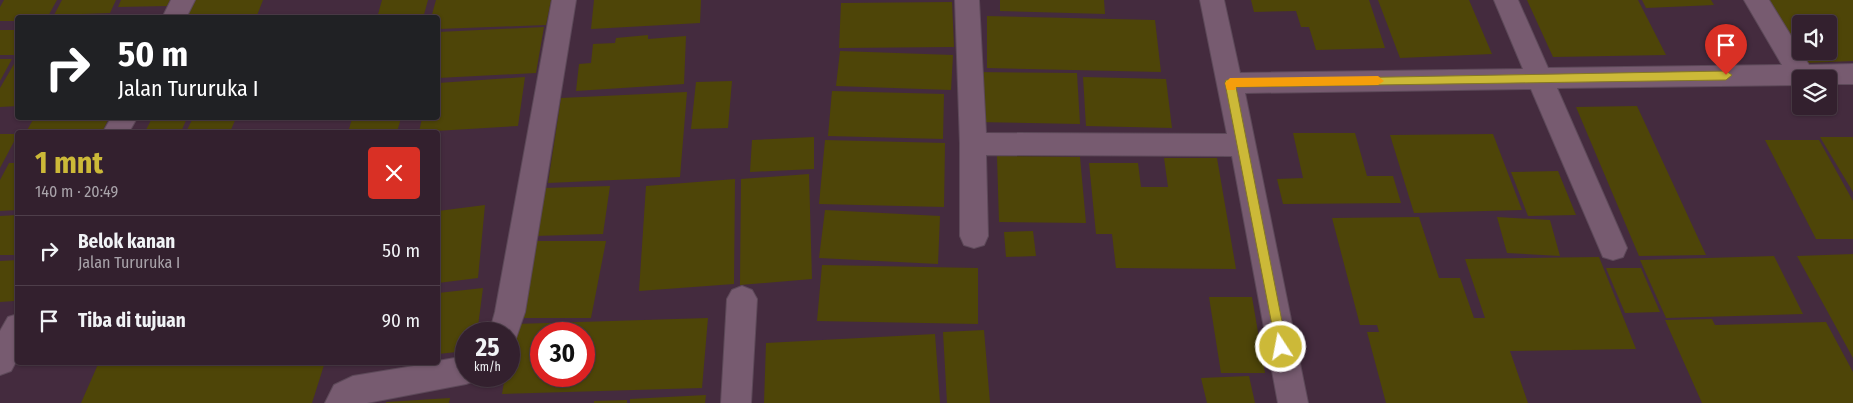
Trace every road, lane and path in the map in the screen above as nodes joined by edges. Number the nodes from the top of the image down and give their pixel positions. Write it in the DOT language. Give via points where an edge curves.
graph roads {
  1 [pos="183,0"];
  2 [pos="564,0"];
  3 [pos="967,0"];
  4 [pos="1212,0"];
  5 [pos="1506,0"];
  6 [pos="1756,0"];
  7 [pos="176,15"];
  8 [pos="1799,70"];
  9 [pos="1792,74"];
  10 [pos="1837,74"];
  11 [pos="1853,74"];
  12 [pos="1540,78"];
  13 [pos="1230,83"];
  14 [pos="973,144"];
  15 [pos="1243,145"];
  16 [pos="974,236"];
  17 [pos="1613,248"];
  18 [pos="742,299"];
  19 [pos="507,322"];
  20 [pos="15,333"];
  21 [pos="0,362"];
  22 [pos="455,372"];
  23 [pos="340,403"];
  24 [pos="736,403"];
  25 [pos="1293,403"];
  1 -- 7 [label="street"];
  2 -- 19 [label="street"];
  3 -- 14 [label="street"];
  4 -- 13 [label="street"];
  5 -- 12 [label="street"];
  6 -- 8 [label="street"];
  9 -- 12 [label="street"];
  10 -- 11 [label="street"];
  12 -- 13 [label="street"];
  12 -- 17 [label="street"];
  13 -- 15 [label="street"];
  14 -- 15 [label="street"];
  14 -- 16 [label="street"];
  15 -- 25 [label="street"];
  18 -- 24 [label="street"];
  20 -- 21 [label="street"];
  22 -- 23 [label="street" via="352,391"];
}
